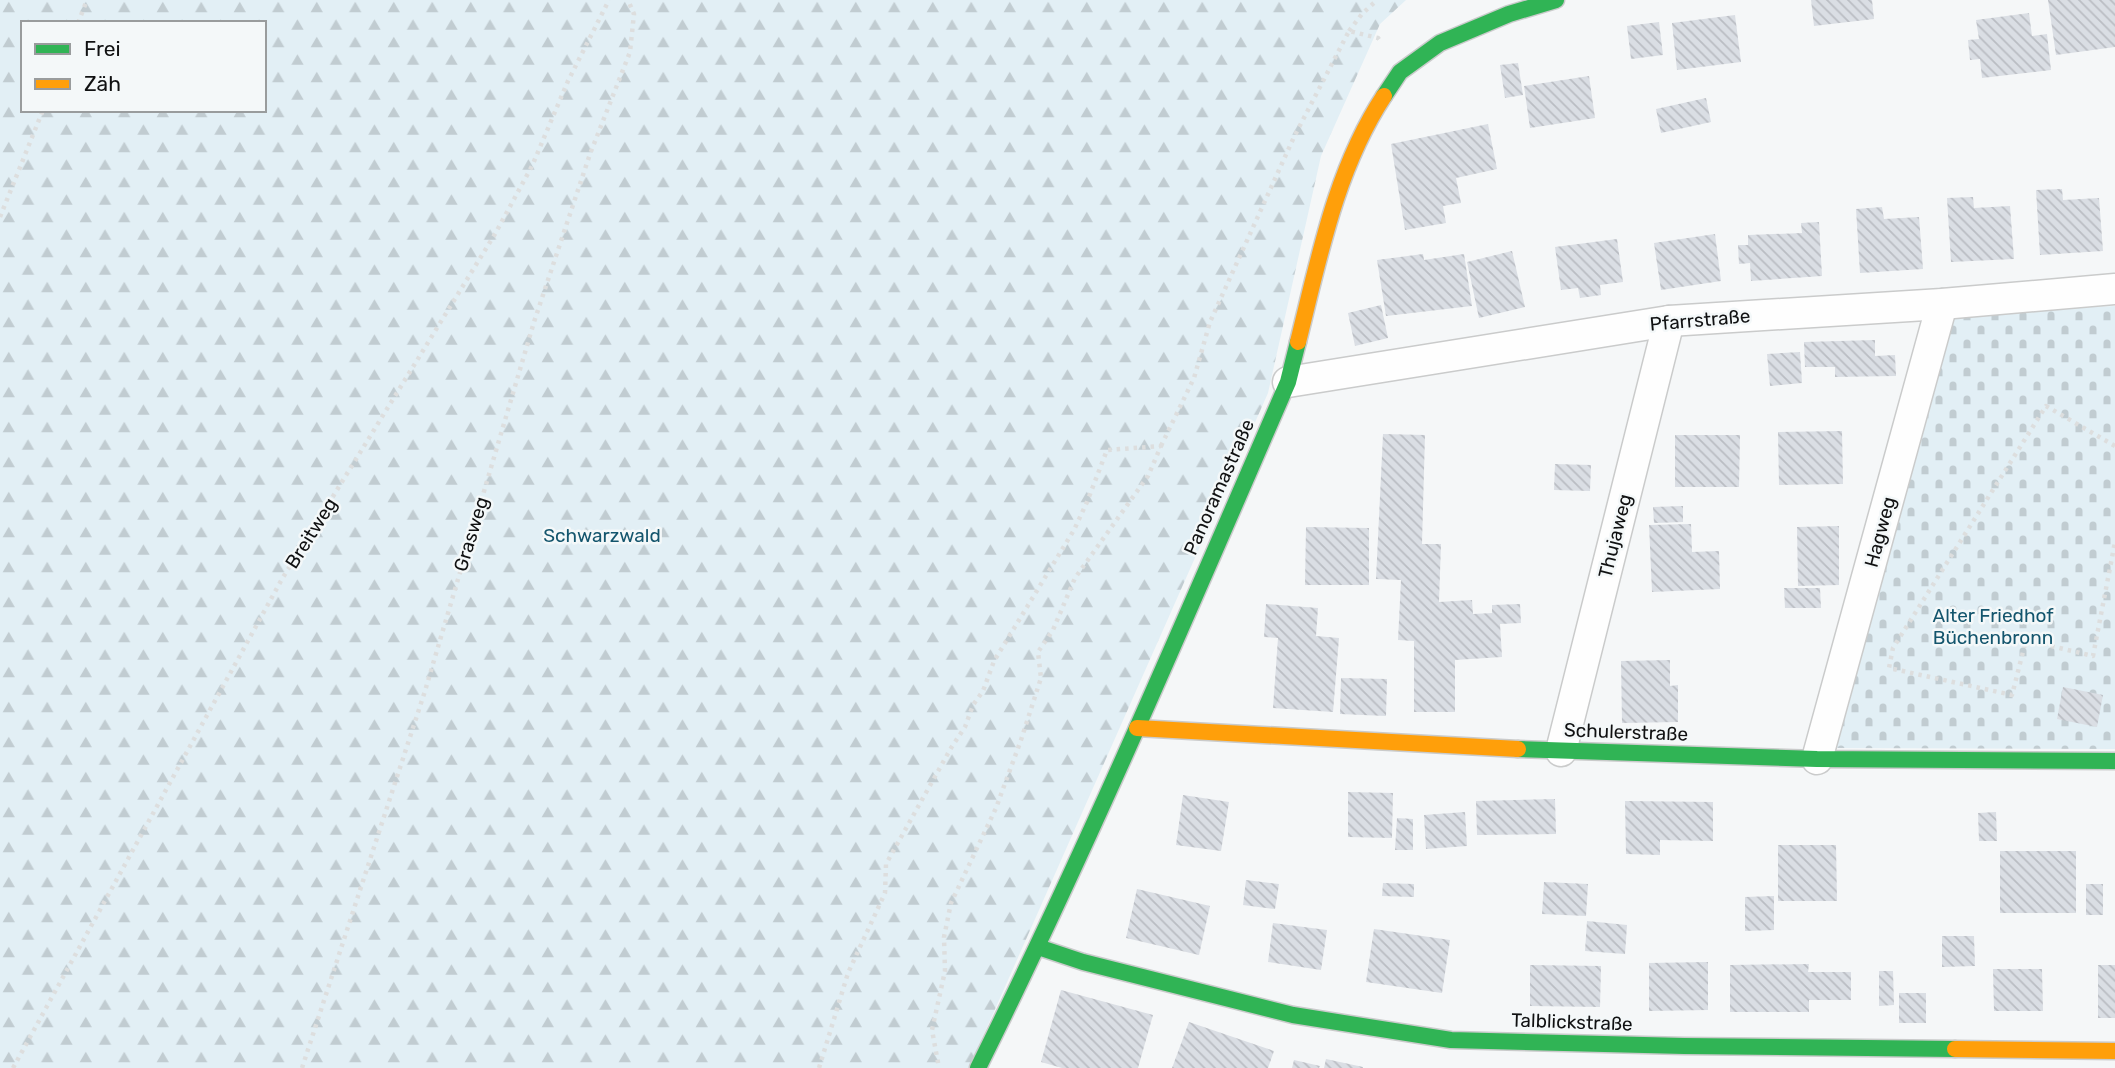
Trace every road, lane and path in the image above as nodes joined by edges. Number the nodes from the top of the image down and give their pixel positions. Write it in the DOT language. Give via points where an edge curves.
graph roads {
  1 [pos="87,0"];
  2 [pos="609,0"];
  3 [pos="628,0"];
  4 [pos="1377,0"];
  5 [pos="1556,0"];
  6 [pos="79,21"];
  7 [pos="1349,31"];
  8 [pos="1400,72"];
  9 [pos="42,112"];
  10 [pos="0,217"];
  11 [pos="2115,289"];
  12 [pos="1942,304"];
  13 [pos="1669,320"];
  14 [pos="1288,382"];
  15 [pos="1161,446"];
  16 [pos="2115,446"];
  17 [pos="2115,542"];
  18 [pos="1137,728"];
  19 [pos="1561,751"];
  20 [pos="1817,759"];
  21 [pos="2115,761"];
  22 [pos="1038,947"];
  23 [pos="2115,1051"];
  24 [pos="13,1068"];
  25 [pos="302,1068"];
  26 [pos="819,1068"];
  27 [pos="939,1068"];
  28 [pos="978,1068"];
  1 -- 6 [label="path"];
  2 -- 24 [label="path, Breitweg" via="495,234 282,579"];
  3 -- 25 [label="path, Grasweg" via="634,14 630,52 534,322 425,691"];
  4 -- 7 [label="path"];
  5 -- 8 [label="street, Panoramastraße" via="1440,43"];
  7 -- 8 [label="path" via="1378,38"];
  7 -- 15 [label="path" via="1288,149 1210,322 1194,378"];
  8 -- 14 [label="street, Panoramastraße" via="1365,125 1328,220"];
  9 -- 10 [label="path"];
  11 -- 12 [label="street, Pfarrstraße"];
  12 -- 13 [label="street, Pfarrstraße"];
  12 -- 20 [label="street, Hagweg"];
  13 -- 14 [label="street, Pfarrstraße"];
  13 -- 19 [label="street, Thujaweg"];
  14 -- 18 [label="street, Panoramastraße"];
  15 -- 26 [label="path" via="1107,450 1074,530 998,653 965,727 886,864 885,893 848,973"];
  15 -- 27 [label="path" via="1148,476 1075,578 1054,630 1038,652 1041,678 1021,740 996,808 950,903 945,971 932,1030"];
  16 -- 17 [label="path" via="2046,406 1894,648 1889,668 2012,695 2026,640 2093,656"];
  18 -- 19 [label="street, Schulerstraße"];
  18 -- 22 [label="street, Panoramastraße"];
  19 -- 20 [label="street, Schulerstraße"];
  20 -- 21 [label="street, Schulerstraße"];
  22 -- 23 [label="street, Talblickstraße" via="1293,1015 1451,1040"];
  22 -- 28 [label="street, Panoramastraße"];
}
